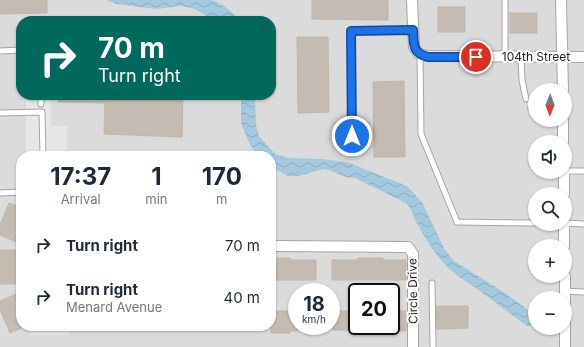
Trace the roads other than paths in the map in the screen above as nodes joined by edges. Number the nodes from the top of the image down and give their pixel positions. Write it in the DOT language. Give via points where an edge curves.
graph roads {
  1 [pos="412,0"];
  2 [pos="505,0"];
  3 [pos="561,0"];
  4 [pos="413,30"];
  5 [pos="16,50"];
  6 [pos="0,51"];
  7 [pos="419,53"];
  8 [pos="505,57"];
  9 [pos="521,57"];
  10 [pos="563,57"];
  11 [pos="584,57"];
  12 [pos="563,83"];
  13 [pos="41,100"];
  14 [pos="526,100"];
  15 [pos="41,104"];
  16 [pos="0,113"];
  17 [pos="352,136"];
  18 [pos="43,151"];
  19 [pos="572,171"];
  20 [pos="584,171"];
  21 [pos="16,192"];
  22 [pos="0,193"];
  23 [pos="528,223"];
  24 [pos="572,224"];
  25 [pos="584,224"];
  26 [pos="276,246"];
  27 [pos="432,283"];
  28 [pos="565,283"];
  29 [pos="565,291"];
  30 [pos="572,291"];
  31 [pos="584,292"];
  32 [pos="566,335"];
  33 [pos="413,347"];
  34 [pos="433,347"];
  35 [pos="566,347"];
  1 -- 4 [label="street"];
  2 -- 8 [label="lane"];
  3 -- 10 [label="street"];
  4 -- 7 [label="street" via="414,46"];
  4 -- 17 [label="lane" via="351,31"];
  5 -- 6 [label="lane"];
  7 -- 8 [label="street, 104th Street" via="428,57"];
  7 -- 23 [label="lane" via="421,134 457,222"];
  8 -- 9 [label="street, 104th Street"];
  9 -- 10 [label="street, 104th Street"];
  9 -- 14 [label="lane"];
  10 -- 11 [label="street, 104th Street"];
  10 -- 12 [label="street"];
  13 -- 15 [label="lane"];
  16 -- 18 [label="lane" via="42,112"];
  19 -- 20 [label="lane"];
  21 -- 22 [label="lane"];
  24 -- 25 [label="lane"];
  26 -- 33 [label="street, Circle Drive" via="408,247 413,254"];
  27 -- 34 [label="lane"];
  28 -- 29 [label="street"];
  30 -- 31 [label="lane"];
  32 -- 35 [label="street"];
}
